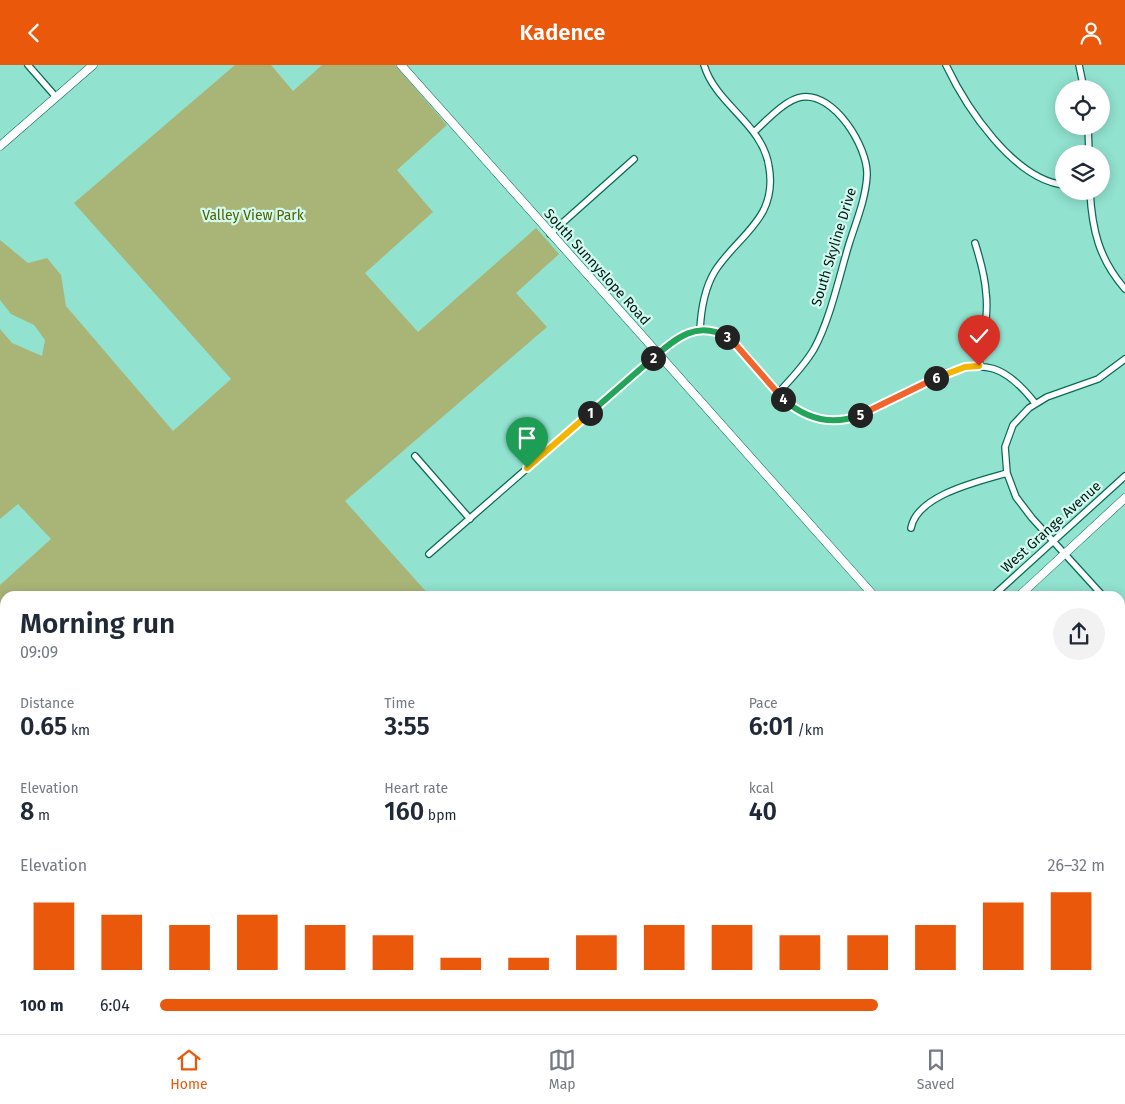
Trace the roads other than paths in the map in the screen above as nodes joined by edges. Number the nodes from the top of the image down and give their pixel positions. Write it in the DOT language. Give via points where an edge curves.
graph roads {
  1 [pos="28,65"];
  2 [pos="93,65"];
  3 [pos="401,65"];
  4 [pos="704,65"];
  5 [pos="946,65"];
  6 [pos="1079,65"];
  7 [pos="1082,80"];
  8 [pos="56,97"];
  9 [pos="754,132"];
  10 [pos="0,146"];
  11 [pos="634,159"];
  12 [pos="1055,183"];
  13 [pos="1091,200"];
  14 [pos="550,234"];
  15 [pos="975,243"];
  16 [pos="1125,289"];
  17 [pos="700,330"];
  18 [pos="658,354"];
  19 [pos="1125,359"];
  20 [pos="979,366"];
  21 [pos="778,393"];
  22 [pos="1035,403"];
  23 [pos="415,456"];
  24 [pos="1007,473"];
  25 [pos="1125,476"];
  26 [pos="1125,498"];
  27 [pos="470,519"];
  28 [pos="911,527"];
  29 [pos="1053,542"];
  30 [pos="429,554"];
  31 [pos="1065,555"];
  32 [pos="870,591"];
  33 [pos="999,591"];
  34 [pos="1025,591"];
  35 [pos="1098,591"];
  1 -- 8 [label="street"];
  2 -- 8 [label="street"];
  3 -- 14 [label="street, South Sunnyslope Road"];
  4 -- 9 [label="street" via="713,84"];
  5 -- 12 [label="street" via="970,109 1011,157 1034,175"];
  6 -- 7 [label="street"];
  8 -- 10 [label="street"];
  9 -- 17 [label="street" via="770,167 768,195 758,221 711,279 703,304"];
  9 -- 21 [label="street, South Skyline Drive" via="795,99 812,97 823,101 853,132 862,148 867,172 863,196 824,325 805,362"];
  11 -- 14 [label="street"];
  13 -- 16 [label="street" via="1098,243 1110,271"];
  14 -- 18 [label="street, South Sunnyslope Road"];
  15 -- 20 [label="street" via="986,293"];
  17 -- 18 [label="street" via="683,335"];
  17 -- 21 [label="street" via="730,339"];
  18 -- 27 [label="street"];
  18 -- 32 [label="street, South Sunnyslope Road"];
  19 -- 22 [label="street" via="1098,379"];
  20 -- 21 [label="street" via="955,370 869,411 835,421 808,416 792,407"];
  20 -- 22 [label="street" via="1006,375"];
  22 -- 24 [label="street" via="1019,417 1007,439"];
  23 -- 27 [label="street"];
  24 -- 28 [label="street" via="939,497 919,511"];
  24 -- 29 [label="street" via="1016,497"];
  25 -- 29 [label="street, West Grange Avenue"];
  26 -- 31 [label="street, West Grange Avenue"];
  27 -- 30 [label="street"];
  29 -- 31 [label="street"];
  29 -- 33 [label="street, West Grange Avenue"];
  31 -- 34 [label="street, West Grange Avenue"];
  31 -- 35 [label="street"];
}
